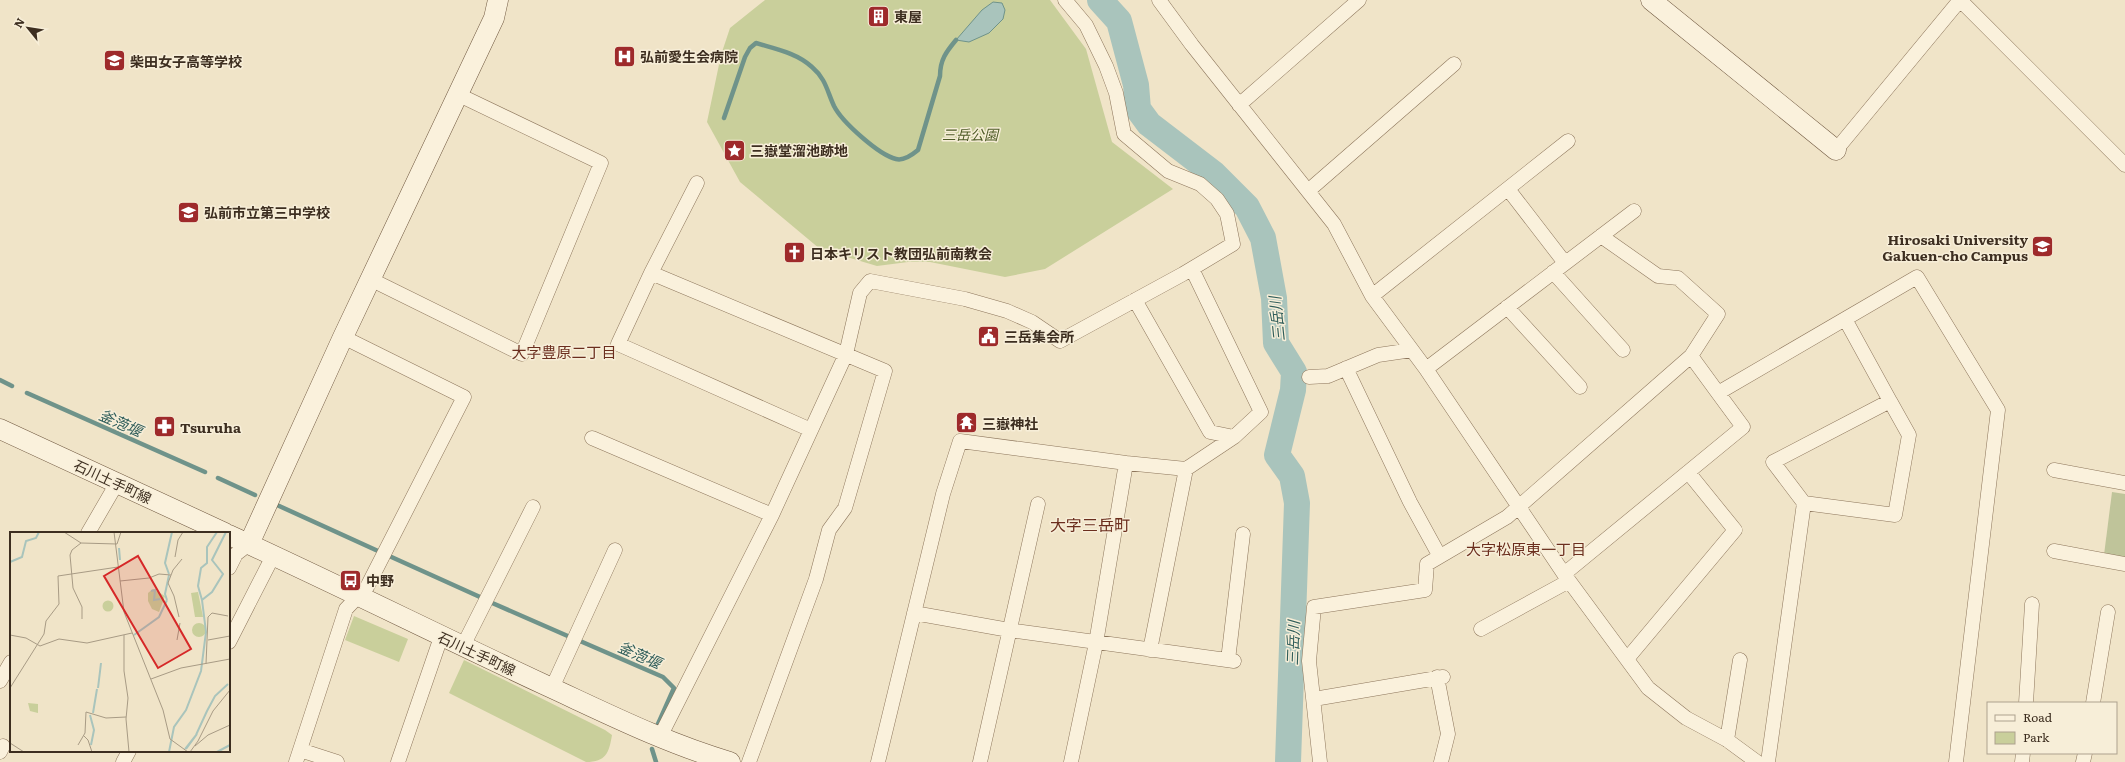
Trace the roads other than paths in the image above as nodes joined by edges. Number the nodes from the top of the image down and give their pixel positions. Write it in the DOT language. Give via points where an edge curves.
graph roads {
  1 [pos="498,0"];
  2 [pos="1065,0"];
  3 [pos="1159,0"];
  4 [pos="1359,0"];
  5 [pos="1651,0"];
  6 [pos="1454,64"];
  7 [pos="457,94"];
  8 [pos="1239,105"];
  9 [pos="1568,141"];
  10 [pos="1836,150"];
  11 [pos="2125,165"];
  12 [pos="698,183"];
  13 [pos="1508,189"];
  14 [pos="1308,190"];
  15 [pos="1634,211"];
  16 [pos="1602,236"];
  17 [pos="1565,263"];
  18 [pos="1192,269"];
  19 [pos="1553,272"];
  20 [pos="651,273"];
  21 [pos="370,279"];
  22 [pos="1372,296"];
  23 [pos="1135,300"];
  24 [pos="1507,307"];
  25 [pos="1845,319"];
  26 [pos="342,337"];
  27 [pos="1412,350"];
  28 [pos="1623,350"];
  29 [pos="846,354"];
  30 [pos="1692,356"];
  31 [pos="1346,368"];
  32 [pos="1426,368"];
  33 [pos="1309,377"];
  34 [pos="1580,387"];
  35 [pos="1718,393"];
  36 [pos="1890,401"];
  37 [pos="0,430"];
  38 [pos="811,430"];
  39 [pos="1234,437"];
  40 [pos="592,438"];
  41 [pos="1126,463"];
  42 [pos="1186,469"];
  43 [pos="2054,470"];
  44 [pos="1688,472"];
  45 [pos="117,483"];
  46 [pos="2125,483"];
  47 [pos="1804,503"];
  48 [pos="1038,504"];
  49 [pos="1518,505"];
  50 [pos="533,507"];
  51 [pos="772,515"];
  52 [pos="89,532"];
  53 [pos="223,532"];
  54 [pos="1243,534"];
  55 [pos="230,535"];
  56 [pos="249,544"];
  57 [pos="615,550"];
  58 [pos="2054,551"];
  59 [pos="1439,555"];
  60 [pos="273,556"];
  61 [pos="2125,564"];
  62 [pos="230,566"];
  63 [pos="1567,577"];
  64 [pos="359,596"];
  65 [pos="2032,604"];
  66 [pos="2108,612"];
  67 [pos="914,613"];
  68 [pos="1481,629"];
  69 [pos="1010,630"];
  70 [pos="441,637"];
  71 [pos="230,640"];
  72 [pos="1096,643"];
  73 [pos="462,646"];
  74 [pos="1150,650"];
  75 [pos="1627,659"];
  76 [pos="1740,660"];
  77 [pos="10,664"];
  78 [pos="0,681"];
  79 [pos="552,688"];
  80 [pos="1314,699"];
  81 [pos="2026,702"];
  82 [pos="2093,702"];
  83 [pos="660,737"];
  84 [pos="1728,740"];
  85 [pos="128,752"];
  86 [pos="298,756"];
  87 [pos="123,762"];
  88 [pos="337,762"];
  89 [pos="398,762"];
  90 [pos="730,762"];
  91 [pos="749,762"];
  92 [pos="878,762"];
  93 [pos="980,762"];
  94 [pos="1072,762"];
  95 [pos="1320,762"];
  96 [pos="1441,762"];
  97 [pos="1757,762"];
  98 [pos="1768,762"];
  99 [pos="1956,762"];
  1 -- 7 [label="street" via="494,18"];
  2 -- 18 [label="street" via="1086,25 1106,66 1116,93 1124,134 1168,171 1200,184 1217,199 1227,214 1232,244"];
  3 -- 8 [label="street"];
  4 -- 8 [label="street"];
  5 -- 10 [label="street"];
  6 -- 14 [label="street"];
  7 -- 21 [label="street"];
  7 -- 21 [label="street" via="601,163 522,354"];
  8 -- 14 [label="street"];
  9 -- 13 [label="street"];
  10 -- 11 [label="street" via="1960,0"];
  12 -- 20 [label="street"];
  13 -- 17 [label="street"];
  13 -- 22 [label="street"];
  14 -- 22 [label="street" via="1334,224"];
  15 -- 16 [label="street"];
  16 -- 17 [label="street"];
  16 -- 30 [label="street" via="1658,276 1678,278 1718,314"];
  17 -- 19 [label="street"];
  18 -- 23 [label="street"];
  18 -- 39 [label="street" via="1261,412"];
  19 -- 24 [label="street"];
  19 -- 28 [label="street"];
  20 -- 29 [label="street"];
  20 -- 38 [label="street" via="618,344"];
  21 -- 26 [label="street"];
  22 -- 27 [label="street"];
  23 -- 29 [label="street" via="1060,341 1032,322 1007,311 965,299 870,281 860,293"];
  23 -- 39 [label="street" via="1210,432"];
  24 -- 32 [label="street"];
  24 -- 34 [label="street"];
  25 -- 35 [label="street"];
  25 -- 36 [label="street"];
  25 -- 99 [label="street" via="1917,277 1998,410"];
  26 -- 56 [label="street"];
  26 -- 64 [label="street" via="464,397 367,587"];
  27 -- 31 [label="street" via="1378,355"];
  27 -- 32 [label="street"];
  29 -- 38 [label="street"];
  29 -- 91 [label="street" via="885,371 845,508 829,530 816,579"];
  30 -- 35 [label="street"];
  30 -- 49 [label="street"];
  31 -- 33 [label="street" via="1328,376"];
  31 -- 59 [label="street" via="1410,502"];
  32 -- 49 [label="street"];
  35 -- 44 [label="street" via="1743,427"];
  36 -- 47 [label="street" via="1773,462"];
  36 -- 47 [label="street" via="1909,435 1895,515"];
  37 -- 45 [label="street, 石川土手町線"];
  38 -- 51 [label="street"];
  39 -- 42 [label="street"];
  40 -- 51 [label="street"];
  41 -- 42 [label="street"];
  41 -- 67 [label="street" via="960,441 943,494"];
  41 -- 72 [label="street"];
  42 -- 74 [label="street"];
  43 -- 46 [label="street"];
  44 -- 63 [label="street"];
  44 -- 75 [label="street" via="1735,530"];
  45 -- 52 [label="street"];
  45 -- 53 [label="street, 石川土手町線"];
  47 -- 98 [label="street"];
  48 -- 69 [label="street"];
  49 -- 59 [label="street" via="1507,516"];
  49 -- 63 [label="street"];
  50 -- 73 [label="street"];
  51 -- 83 [label="street"];
  54 -- 74 [label="street" via="1231,660"];
  55 -- 56 [label="street, 石川土手町線"];
  56 -- 60 [label="street, 石川土手町線"];
  56 -- 62 [label="street" via="236,554"];
  57 -- 79 [label="street"];
  58 -- 61 [label="street"];
  59 -- 80 [label="street" via="1427,564 1425,590 1314,607 1309,661"];
  60 -- 64 [label="street, 石川土手町線"];
  60 -- 71 [label="street"];
  63 -- 68 [label="street"];
  63 -- 75 [label="street"];
  64 -- 70 [label="street, 石川土手町線"];
  64 -- 86 [label="street" via="346,608"];
  65 -- 81 [label="street"];
  66 -- 82 [label="street"];
  67 -- 69 [label="street"];
  67 -- 92 [label="street"];
  69 -- 72 [label="street"];
  69 -- 93 [label="street"];
  70 -- 73 [label="street, 石川土手町線"];
  70 -- 89 [label="street"];
  72 -- 74 [label="street"];
  72 -- 94 [label="street"];
  73 -- 79 [label="street, 石川土手町線"];
  75 -- 84 [label="street" via="1648,688 1686,718"];
  76 -- 84 [label="street"];
  77 -- 78 [label="street"];
  79 -- 83 [label="street, 石川土手町線"];
  80 -- 95 [label="street"];
  80 -- 96 [label="street" via="1440,677 1448,734"];
  83 -- 90 [label="street, 石川土手町線" via="694,752"];
  84 -- 97 [label="street"];
  85 -- 87 [label="street"];
  86 -- 88 [label="street"];
}
